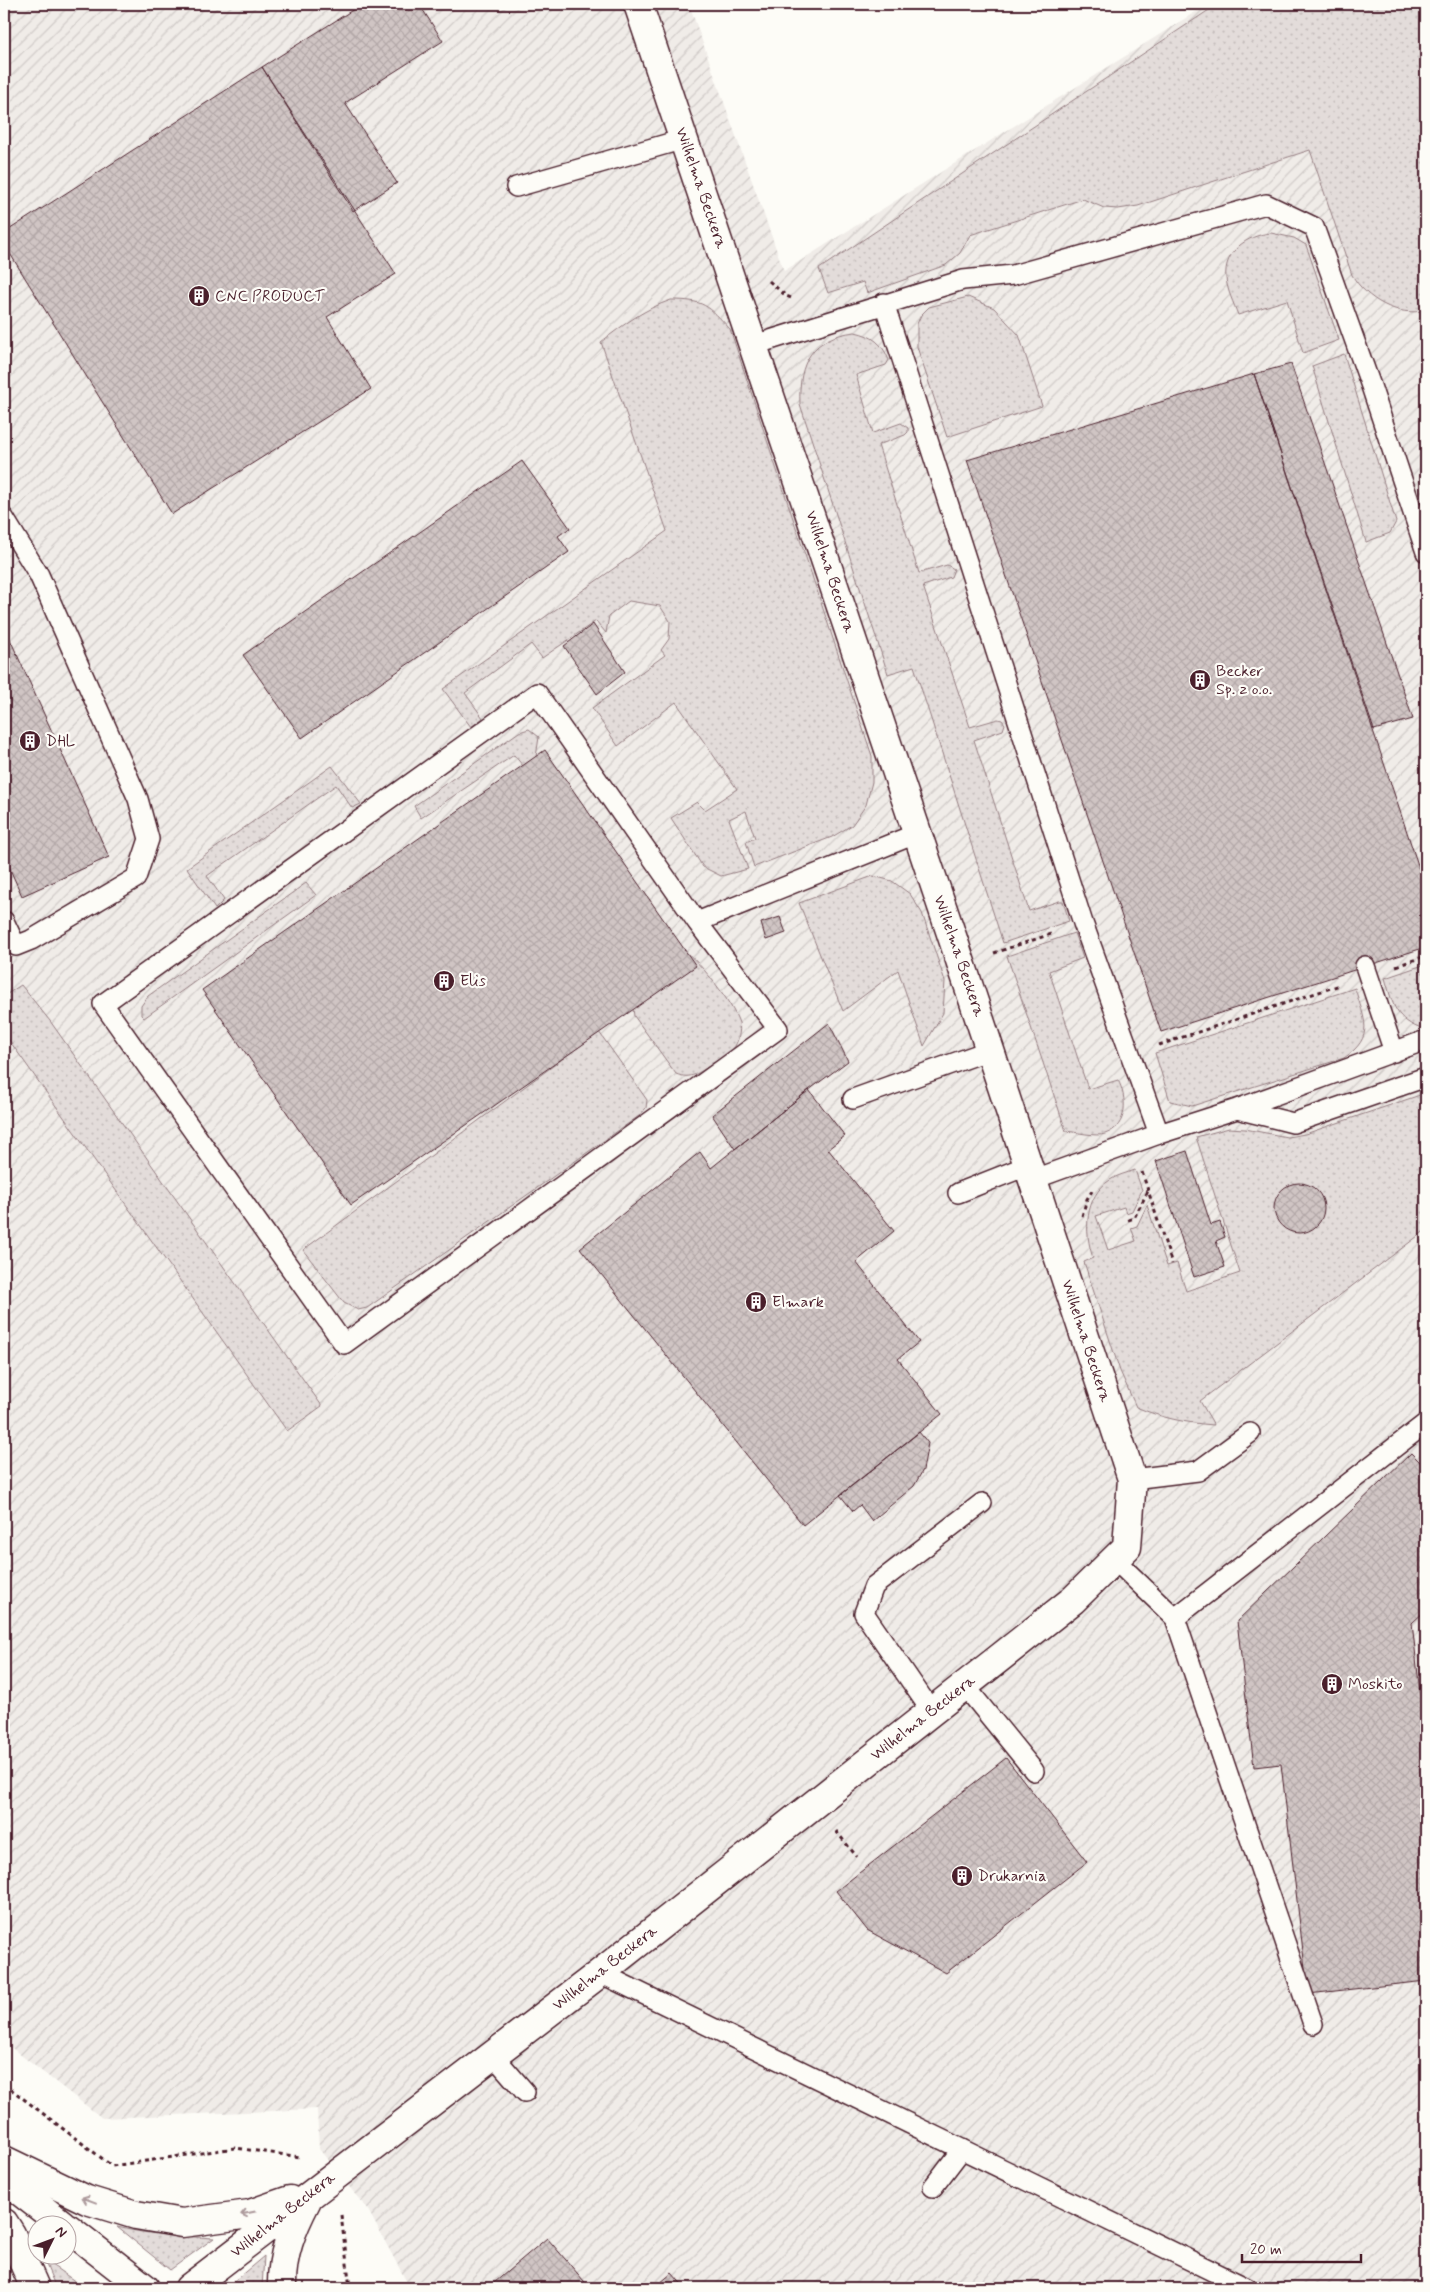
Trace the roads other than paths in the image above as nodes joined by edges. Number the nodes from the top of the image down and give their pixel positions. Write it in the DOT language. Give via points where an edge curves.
graph roads {
  1 [pos="638,4"];
  2 [pos="684,139"];
  3 [pos="516,187"];
  4 [pos="884,303"];
  5 [pos="754,346"];
  6 [pos="4,518"];
  7 [pos="1426,552"];
  8 [pos="918,833"];
  9 [pos="4,921"];
  10 [pos="697,922"];
  11 [pos="1367,971"];
  12 [pos="1426,1040"];
  13 [pos="990,1050"];
  14 [pos="1394,1052"];
  15 [pos="1426,1077"];
  16 [pos="853,1099"];
  17 [pos="1237,1109"];
  18 [pos="1159,1134"];
  19 [pos="1031,1172"];
  20 [pos="958,1193"];
  21 [pos="1426,1423"];
  22 [pos="1250,1433"];
  23 [pos="1132,1479"];
  24 [pos="982,1503"];
  25 [pos="1114,1559"];
  26 [pos="1176,1618"];
  27 [pos="965,1686"];
  28 [pos="932,1712"];
  29 [pos="1034,1771"];
  30 [pos="600,1972"];
  31 [pos="1314,2024"];
  32 [pos="493,2054"];
  33 [pos="525,2092"];
  34 [pos="962,2149"];
  35 [pos="4,2160"];
  36 [pos="4,2179"];
  37 [pos="933,2187"];
  38 [pos="311,2193"];
  39 [pos="49,2214"];
  40 [pos="4,2223"];
  41 [pos="78,2236"];
  42 [pos="35,2288"];
  43 [pos="145,2288"];
  44 [pos="189,2288"];
  45 [pos="282,2288"];
  46 [pos="1247,2288"];
  1 -- 2 [label="street, Wilhelma Beckera"];
  2 -- 3 [label="lane"];
  2 -- 5 [label="street, Wilhelma Beckera"];
  4 -- 5 [label="lane"];
  4 -- 7 [label="lane" via="963,280 1013,275 1266,204 1314,227"];
  4 -- 18 [label="lane" via="1083,923"];
  5 -- 8 [label="street, Wilhelma Beckera"];
  6 -- 9 [label="lane" via="39,575 138,799 150,839 136,878 30,940 16,946"];
  8 -- 10 [label="lane"];
  8 -- 13 [label="street, Wilhelma Beckera"];
  10 -- 10 [label="lane" via="537,694 103,1004 344,1344 778,1029"];
  11 -- 14 [label="lane"];
  12 -- 14 [label="lane"];
  13 -- 16 [label="lane"];
  13 -- 19 [label="street, Wilhelma Beckera"];
  14 -- 17 [label="lane"];
  15 -- 17 [label="lane" via="1293,1123"];
  17 -- 18 [label="lane"];
  18 -- 19 [label="lane"];
  19 -- 20 [label="lane"];
  19 -- 23 [label="street, Wilhelma Beckera"];
  21 -- 26 [label="lane"];
  22 -- 23 [label="lane" via="1198,1471"];
  23 -- 25 [label="street, Wilhelma Beckera" via="1126,1547"];
  24 -- 28 [label="lane" via="874,1586 864,1613"];
  25 -- 26 [label="lane"];
  25 -- 27 [label="street, Wilhelma Beckera" via="1073,1600"];
  26 -- 31 [label="lane"];
  27 -- 28 [label="street, Wilhelma Beckera"];
  27 -- 29 [label="lane"];
  28 -- 30 [label="street, Wilhelma Beckera"];
  30 -- 32 [label="street, Wilhelma Beckera"];
  30 -- 34 [label="lane"];
  32 -- 33 [label="lane"];
  32 -- 38 [label="street, Wilhelma Beckera"];
  34 -- 37 [label="lane"];
  34 -- 46 [label="lane"];
  38 -- 35 [label="street, one-way" via="250,2214 182,2223 136,2215 87,2200"];
  36 -- 39 [label="street"];
  38 -- 44 [label="street, Wilhelma Beckera"];
  38 -- 45 [label="street" via="293,2227 281,2268"];
  40 -- 42 [label="street"];
  41 -- 43 [label="street"];
}
